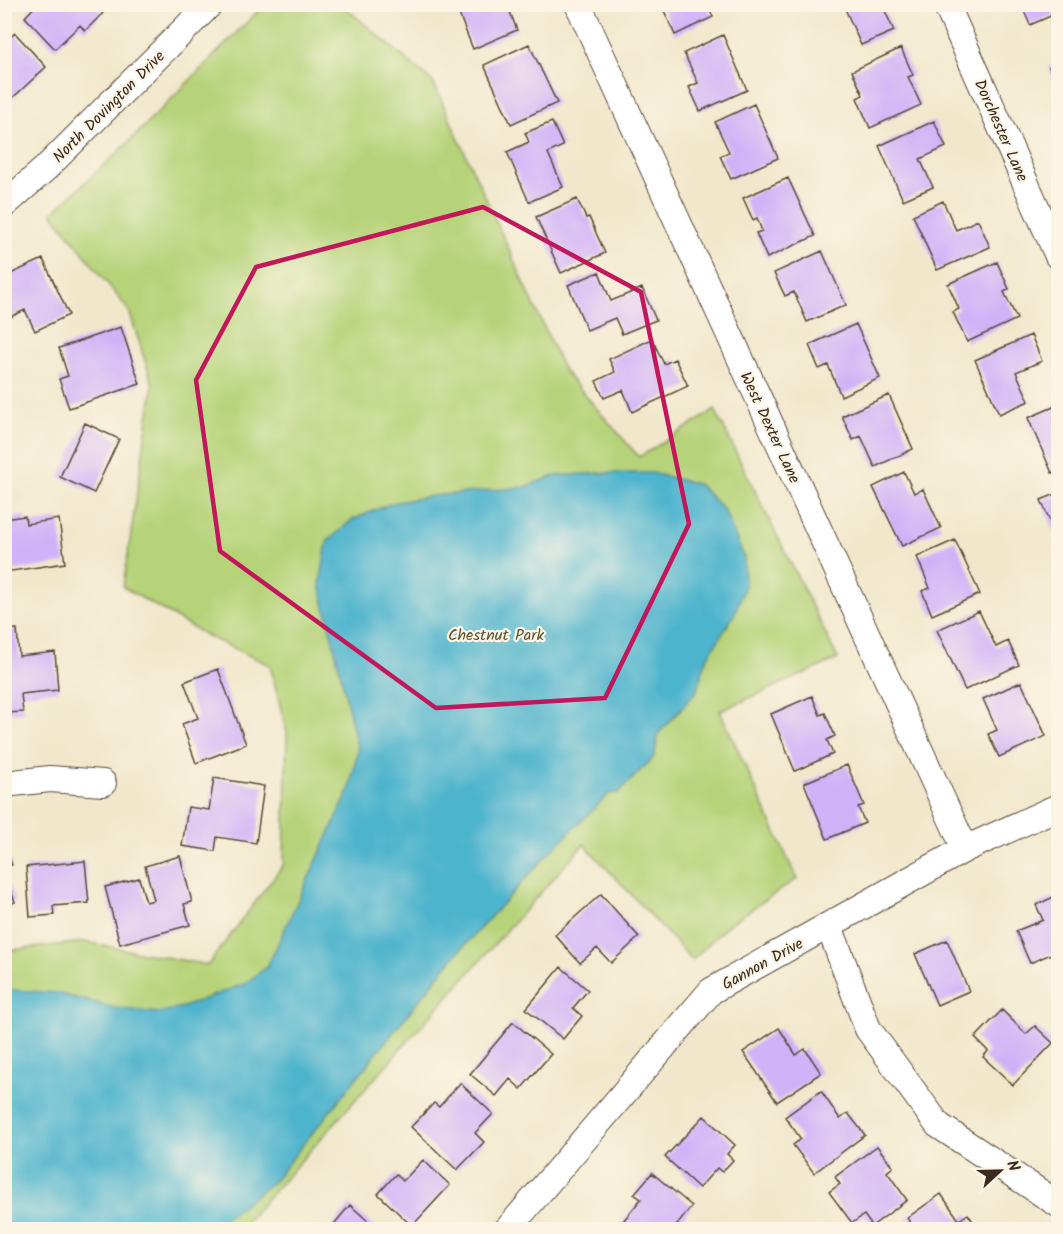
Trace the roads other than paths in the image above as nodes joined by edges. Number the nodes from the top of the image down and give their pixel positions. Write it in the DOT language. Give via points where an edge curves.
graph roads {
  1 [pos="210,4"];
  2 [pos="578,4"];
  3 [pos="946,4"];
  4 [pos="4,205"];
  5 [pos="1059,256"];
  6 [pos="103,783"];
  7 [pos="4,784"];
  8 [pos="1059,807"];
  9 [pos="965,849"];
  10 [pos="829,926"];
  11 [pos="1059,1204"];
  12 [pos="516,1226"];
  1 -- 4 [label="street, North Dovington Drive"];
  2 -- 9 [label="street, West Dexter Lane"];
  3 -- 5 [label="street, Dorchester Lane"];
  6 -- 7 [label="street" via="50,779"];
  8 -- 9 [label="street, Gannon Drive"];
  9 -- 10 [label="street, Gannon Drive"];
  10 -- 11 [label="street" via="868,1029 938,1125"];
  10 -- 12 [label="street, Gannon Drive" via="711,991"];
}
